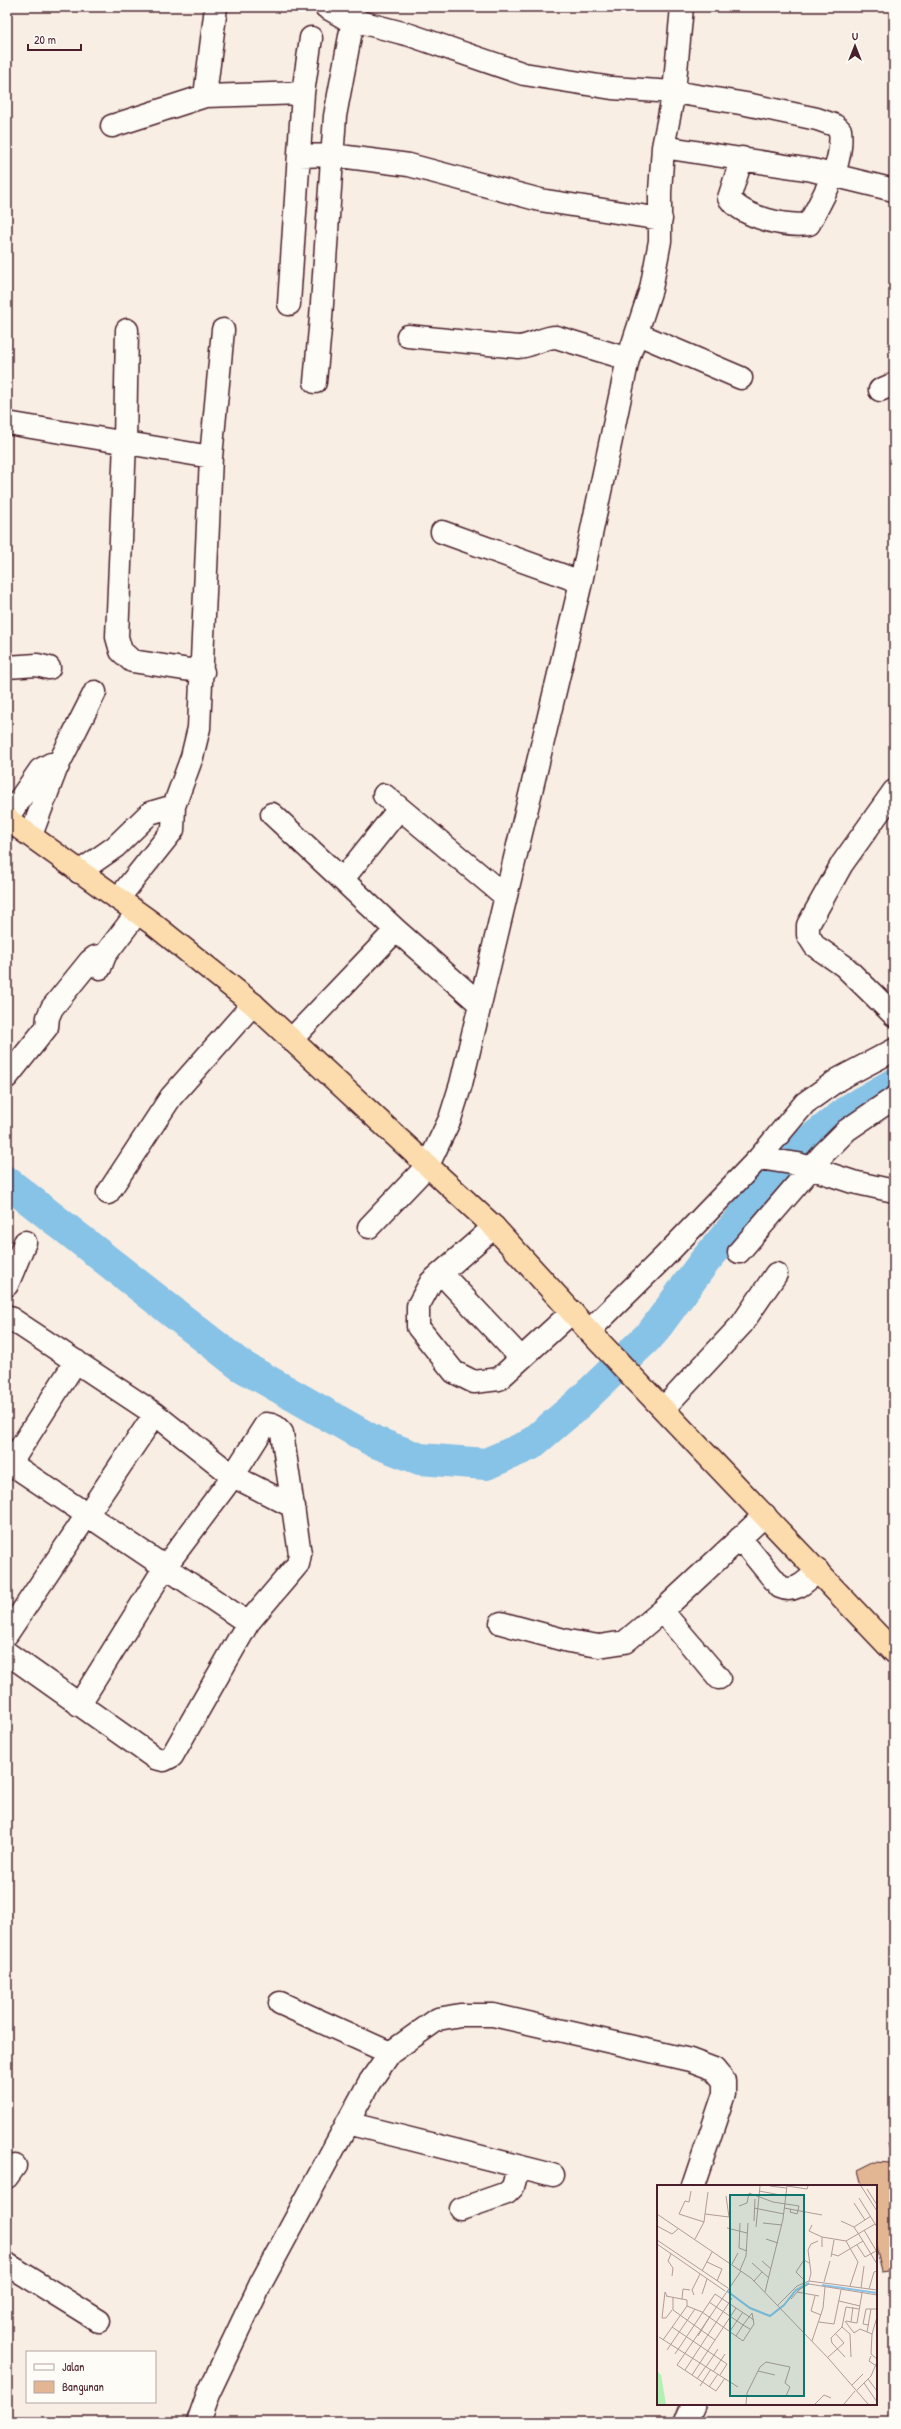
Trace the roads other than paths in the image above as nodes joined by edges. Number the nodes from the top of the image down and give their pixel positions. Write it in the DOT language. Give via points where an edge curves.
graph roads {
  1 [pos="216,7"];
  2 [pos="326,7"];
  3 [pos="682,7"];
  4 [pos="354,14"];
  5 [pos="311,38"];
  6 [pos="674,92"];
  7 [pos="303,93"];
  8 [pos="205,96"];
  9 [pos="112,126"];
  10 [pos="663,147"];
  11 [pos="312,156"];
  12 [pos="742,158"];
  13 [pos="833,176"];
  14 [pos="894,190"];
  15 [pos="661,219"];
  16 [pos="289,304"];
  17 [pos="127,330"];
  18 [pos="223,330"];
  19 [pos="638,334"];
  20 [pos="408,336"];
  21 [pos="628,359"];
  22 [pos="741,378"];
  23 [pos="315,382"];
  24 [pos="7,423"];
  25 [pos="125,442"];
  26 [pos="211,457"];
  27 [pos="442,532"];
  28 [pos="581,582"];
  29 [pos="7,667"];
  30 [pos="48,668"];
  31 [pos="203,672"];
  32 [pos="95,692"];
  33 [pos="58,766"];
  34 [pos="894,791"];
  35 [pos="174,806"];
  36 [pos="272,814"];
  37 [pos="7,818"];
  38 [pos="30,835"];
  39 [pos="79,872"];
  40 [pos="343,879"];
  41 [pos="505,896"];
  42 [pos="118,899"];
  43 [pos="137,913"];
  44 [pos="396,930"];
  45 [pos="253,1004"];
  46 [pos="480,1004"];
  47 [pos="894,1015"];
  48 [pos="291,1040"];
  49 [pos="894,1050"];
  50 [pos="7,1077"];
  51 [pos="894,1098"];
  52 [pos="766,1159"];
  53 [pos="428,1166"];
  54 [pos="805,1166"];
  55 [pos="894,1191"];
  56 [pos="108,1194"];
  57 [pos="369,1227"];
  58 [pos="494,1227"];
  59 [pos="25,1242"];
  60 [pos="738,1252"];
  61 [pos="441,1273"];
  62 [pos="776,1274"];
  63 [pos="7,1285"];
  64 [pos="572,1312"];
  65 [pos="7,1316"];
  66 [pos="592,1333"];
  67 [pos="521,1358"];
  68 [pos="76,1361"];
  69 [pos="664,1408"];
  70 [pos="155,1414"];
  71 [pos="8,1464"];
  72 [pos="233,1476"];
  73 [pos="294,1507"];
  74 [pos="88,1514"];
  75 [pos="765,1515"];
  76 [pos="740,1538"];
  77 [pos="165,1567"];
  78 [pos="818,1571"];
  79 [pos="662,1611"];
  80 [pos="248,1623"];
  81 [pos="501,1623"];
  82 [pos="7,1634"];
  83 [pos="892,1645"];
  84 [pos="7,1653"];
  85 [pos="719,1678"];
  86 [pos="79,1705"];
  87 [pos="280,2003"];
  88 [pos="390,2053"];
  89 [pos="347,2123"];
  90 [pos="518,2168"];
  91 [pos="553,2175"];
  92 [pos="693,2185"];
  93 [pos="461,2209"];
  94 [pos="7,2264"];
  95 [pos="99,2321"];
  96 [pos="694,2405"];
  97 [pos="198,2422"];
  98 [pos="686,2422"];
  1 -- 8 [label="street"];
  2 -- 4 [label="street"];
  3 -- 6 [label="street"];
  4 -- 6 [label="street" via="524,74 612,88"];
  4 -- 11 [label="street" via="335,116"];
  5 -- 7 [label="street"];
  6 -- 10 [label="street"];
  6 -- 13 [label="street" via="746,104 834,125 840,130 842,146"];
  7 -- 8 [label="street"];
  7 -- 11 [label="street"];
  8 -- 9 [label="street"];
  10 -- 12 [label="street"];
  10 -- 15 [label="street"];
  11 -- 15 [label="street" via="409,165 540,200"];
  11 -- 16 [label="street"];
  11 -- 23 [label="street" via="322,318"];
  12 -- 13 [label="street"];
  12 -- 13 [label="street" via="729,198 744,211 786,224 809,224"];
  13 -- 14 [label="street"];
  15 -- 19 [label="street" via="660,241 651,289"];
  17 -- 25 [label="street"];
  18 -- 26 [label="street"];
  19 -- 21 [label="street"];
  19 -- 22 [label="street"];
  20 -- 21 [label="street" via="518,347 530,346 545,338 556,337"];
  21 -- 28 [label="street"];
  24 -- 25 [label="street"];
  25 -- 26 [label="street"];
  25 -- 31 [label="street" via="117,637 121,651 132,661"];
  26 -- 31 [label="street"];
  27 -- 28 [label="street"];
  28 -- 41 [label="street"];
  29 -- 30 [label="street" via="37,665"];
  31 -- 35 [label="street" via="200,728"];
  32 -- 33 [label="street"];
  33 -- 37 [label="street" via="52,764 40,770"];
  33 -- 38 [label="street"];
  34 -- 47 [label="street" via="842,864 808,925 808,935 815,946 844,966"];
  35 -- 39 [label="street" via="150,813 115,847"];
  35 -- 42 [label="street" via="173,830"];
  36 -- 40 [label="street"];
  37 -- 38 [label="highway"];
  38 -- 39 [label="highway"];
  39 -- 42 [label="highway"];
  40 -- 41 [label="street" via="392,802"];
  40 -- 44 [label="street"];
  41 -- 46 [label="street"];
  42 -- 43 [label="highway"];
  43 -- 45 [label="highway"];
  43 -- 50 [label="street" via="105,955 90,961 52,1008 47,1027"];
  44 -- 46 [label="street"];
  44 -- 48 [label="street"];
  45 -- 48 [label="highway"];
  45 -- 56 [label="street" via="170,1097"];
  46 -- 53 [label="street" via="455,1106"];
  48 -- 53 [label="highway"];
  49 -- 52 [label="street" via="839,1079 810,1099"];
  51 -- 54 [label="street" via="847,1130"];
  52 -- 54 [label="street"];
  52 -- 66 [label="street" via="664,1257"];
  53 -- 57 [label="street"];
  53 -- 58 [label="highway"];
  54 -- 55 [label="street" via="853,1182"];
  54 -- 60 [label="street"];
  58 -- 61 [label="street"];
  58 -- 64 [label="highway"];
  59 -- 63 [label="street"];
  61 -- 67 [label="street"];
  61 -- 67 [label="street" via="431,1282 418,1306 418,1327 454,1372 474,1382 499,1379"];
  62 -- 69 [label="street" via="742,1324"];
  64 -- 66 [label="highway"];
  64 -- 67 [label="street"];
  65 -- 68 [label="street"];
  66 -- 69 [label="highway"];
  68 -- 70 [label="street"];
  68 -- 71 [label="street"];
  69 -- 75 [label="highway"];
  70 -- 72 [label="street"];
  70 -- 74 [label="street"];
  71 -- 74 [label="street"];
  72 -- 73 [label="street"];
  72 -- 73 [label="street" via="266,1424 277,1426 282,1433"];
  72 -- 77 [label="street"];
  73 -- 80 [label="street" via="300,1554 298,1564"];
  74 -- 77 [label="street"];
  74 -- 82 [label="street"];
  75 -- 76 [label="street"];
  75 -- 78 [label="highway"];
  76 -- 78 [label="street" via="780,1587 787,1590 795,1589"];
  76 -- 79 [label="street"];
  77 -- 80 [label="street"];
  77 -- 86 [label="street"];
  78 -- 83 [label="highway"];
  79 -- 81 [label="street" via="625,1642 605,1645 568,1641"];
  79 -- 85 [label="street"];
  80 -- 86 [label="street" via="172,1756 164,1760 156,1758"];
  84 -- 86 [label="street"];
  87 -- 88 [label="street"];
  88 -- 89 [label="street"];
  88 -- 92 [label="street" via="438,2019 460,2015 493,2015 622,2043 690,2060 714,2069 724,2081 724,2094"];
  89 -- 90 [label="street"];
  89 -- 97 [label="street" via="261,2284 208,2394"];
  90 -- 91 [label="street"];
  90 -- 93 [label="street" via="514,2187 507,2193"];
  94 -- 95 [label="street"];
  96 -- 98 [label="street"];
}
